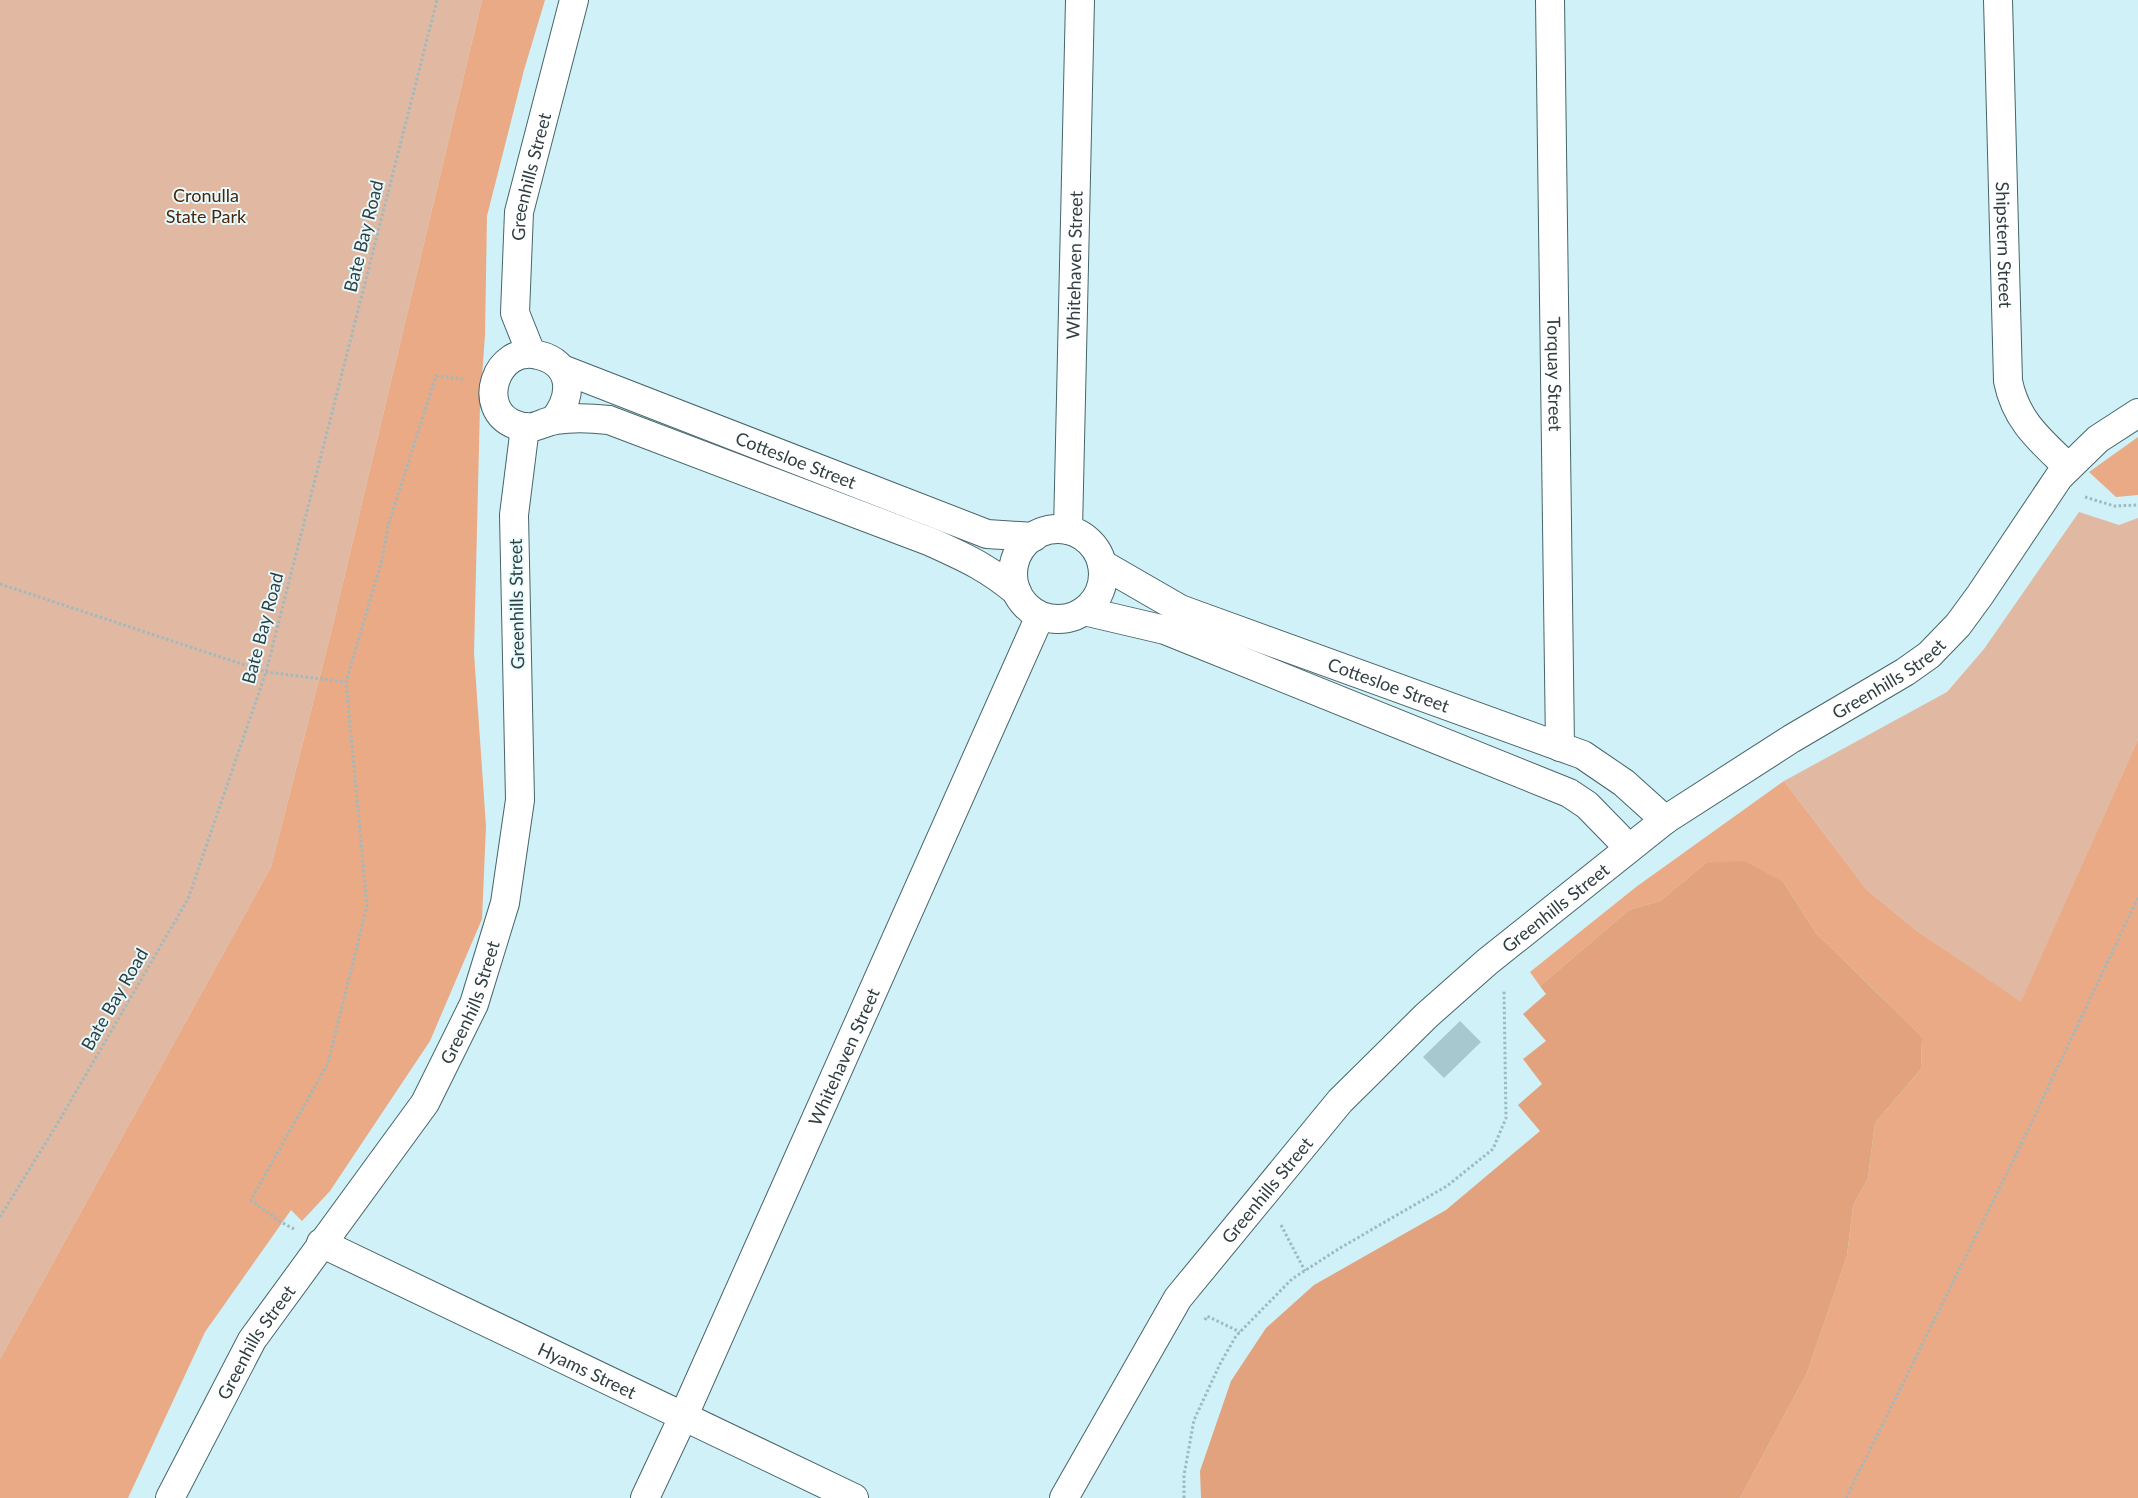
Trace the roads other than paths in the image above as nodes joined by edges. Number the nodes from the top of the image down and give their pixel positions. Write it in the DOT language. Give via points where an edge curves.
graph roads {
  1 [pos="574,0"];
  2 [pos="1080,0"];
  3 [pos="1550,0"];
  4 [pos="1998,0"];
  5 [pos="531,353"];
  6 [pos="562,370"];
  7 [pos="2138,413"];
  8 [pos="554,420"];
  9 [pos="525,427"];
  10 [pos="2063,472"];
  11 [pos="1068,530"];
  12 [pos="1034,537"];
  13 [pos="1102,564"];
  14 [pos="1017,592"];
  15 [pos="1084,611"];
  16 [pos="1040,616"];
  17 [pos="1560,747"];
  18 [pos="1665,820"];
  19 [pos="1629,848"];
  20 [pos="321,1243"];
  21 [pos="684,1415"];
  22 [pos="170,1498"];
  23 [pos="645,1498"];
  24 [pos="854,1498"];
  25 [pos="1064,1498"];
  1 -- 5 [label="street, Greenhills Street" via="519,212 515,313"];
  2 -- 11 [label="street, Whitehaven Street"];
  3 -- 17 [label="street, Torquay Street"];
  4 -- 10 [label="street, Shipstern Street" via="2008,381 2018,411 2028,428"];
  5 -- 6 [label="street" via="548,357"];
  5 -- 9 [label="street" via="507,361 498,371 493,395 496,407 504,417"];
  6 -- 8 [label="street" via="568,396"];
  6 -- 12 [label="street, Cottesloe Street" via="987,534"];
  7 -- 10 [label="street, Greenhills Street" via="2098,438"];
  8 -- 9 [label="street" via="540,426"];
  8 -- 14 [label="street, Cottesloe Street" via="588,417 609,420 931,542 977,562"];
  9 -- 20 [label="street, Greenhills Street" via="514,515 520,800 505,903 474,1004 425,1103"];
  10 -- 18 [label="street, Greenhills Street" via="1980,595 1958,625 1929,655"];
  11 -- 12 [label="street" via="1044,532"];
  11 -- 13 [label="street" via="1090,542"];
  12 -- 14 [label="street" via="1017,556 1014,580"];
  13 -- 15 [label="street" via="1100,591"];
  13 -- 17 [label="street, Cottesloe Street" via="1180,609"];
  14 -- 16 [label="street" via="1023,602"];
  15 -- 16 [label="street" via="1070,618 1055,620"];
  15 -- 19 [label="street, Cottesloe Street" via="1165,630 1569,793 1588,805"];
  16 -- 21 [label="street, Whitehaven Street"];
  17 -- 18 [label="street, Cottesloe Street" via="1600,765"];
  18 -- 19 [label="street, Greenhills Street"];
  19 -- 25 [label="street, Greenhills Street" via="1496,972 1426,1016 1340,1101 1178,1298"];
  20 -- 21 [label="street, Hyams Street"];
  20 -- 22 [label="street, Greenhills Street" via="252,1340"];
  21 -- 23 [label="street, Whitehaven Street"];
  21 -- 24 [label="street, Hyams Street"];
}
